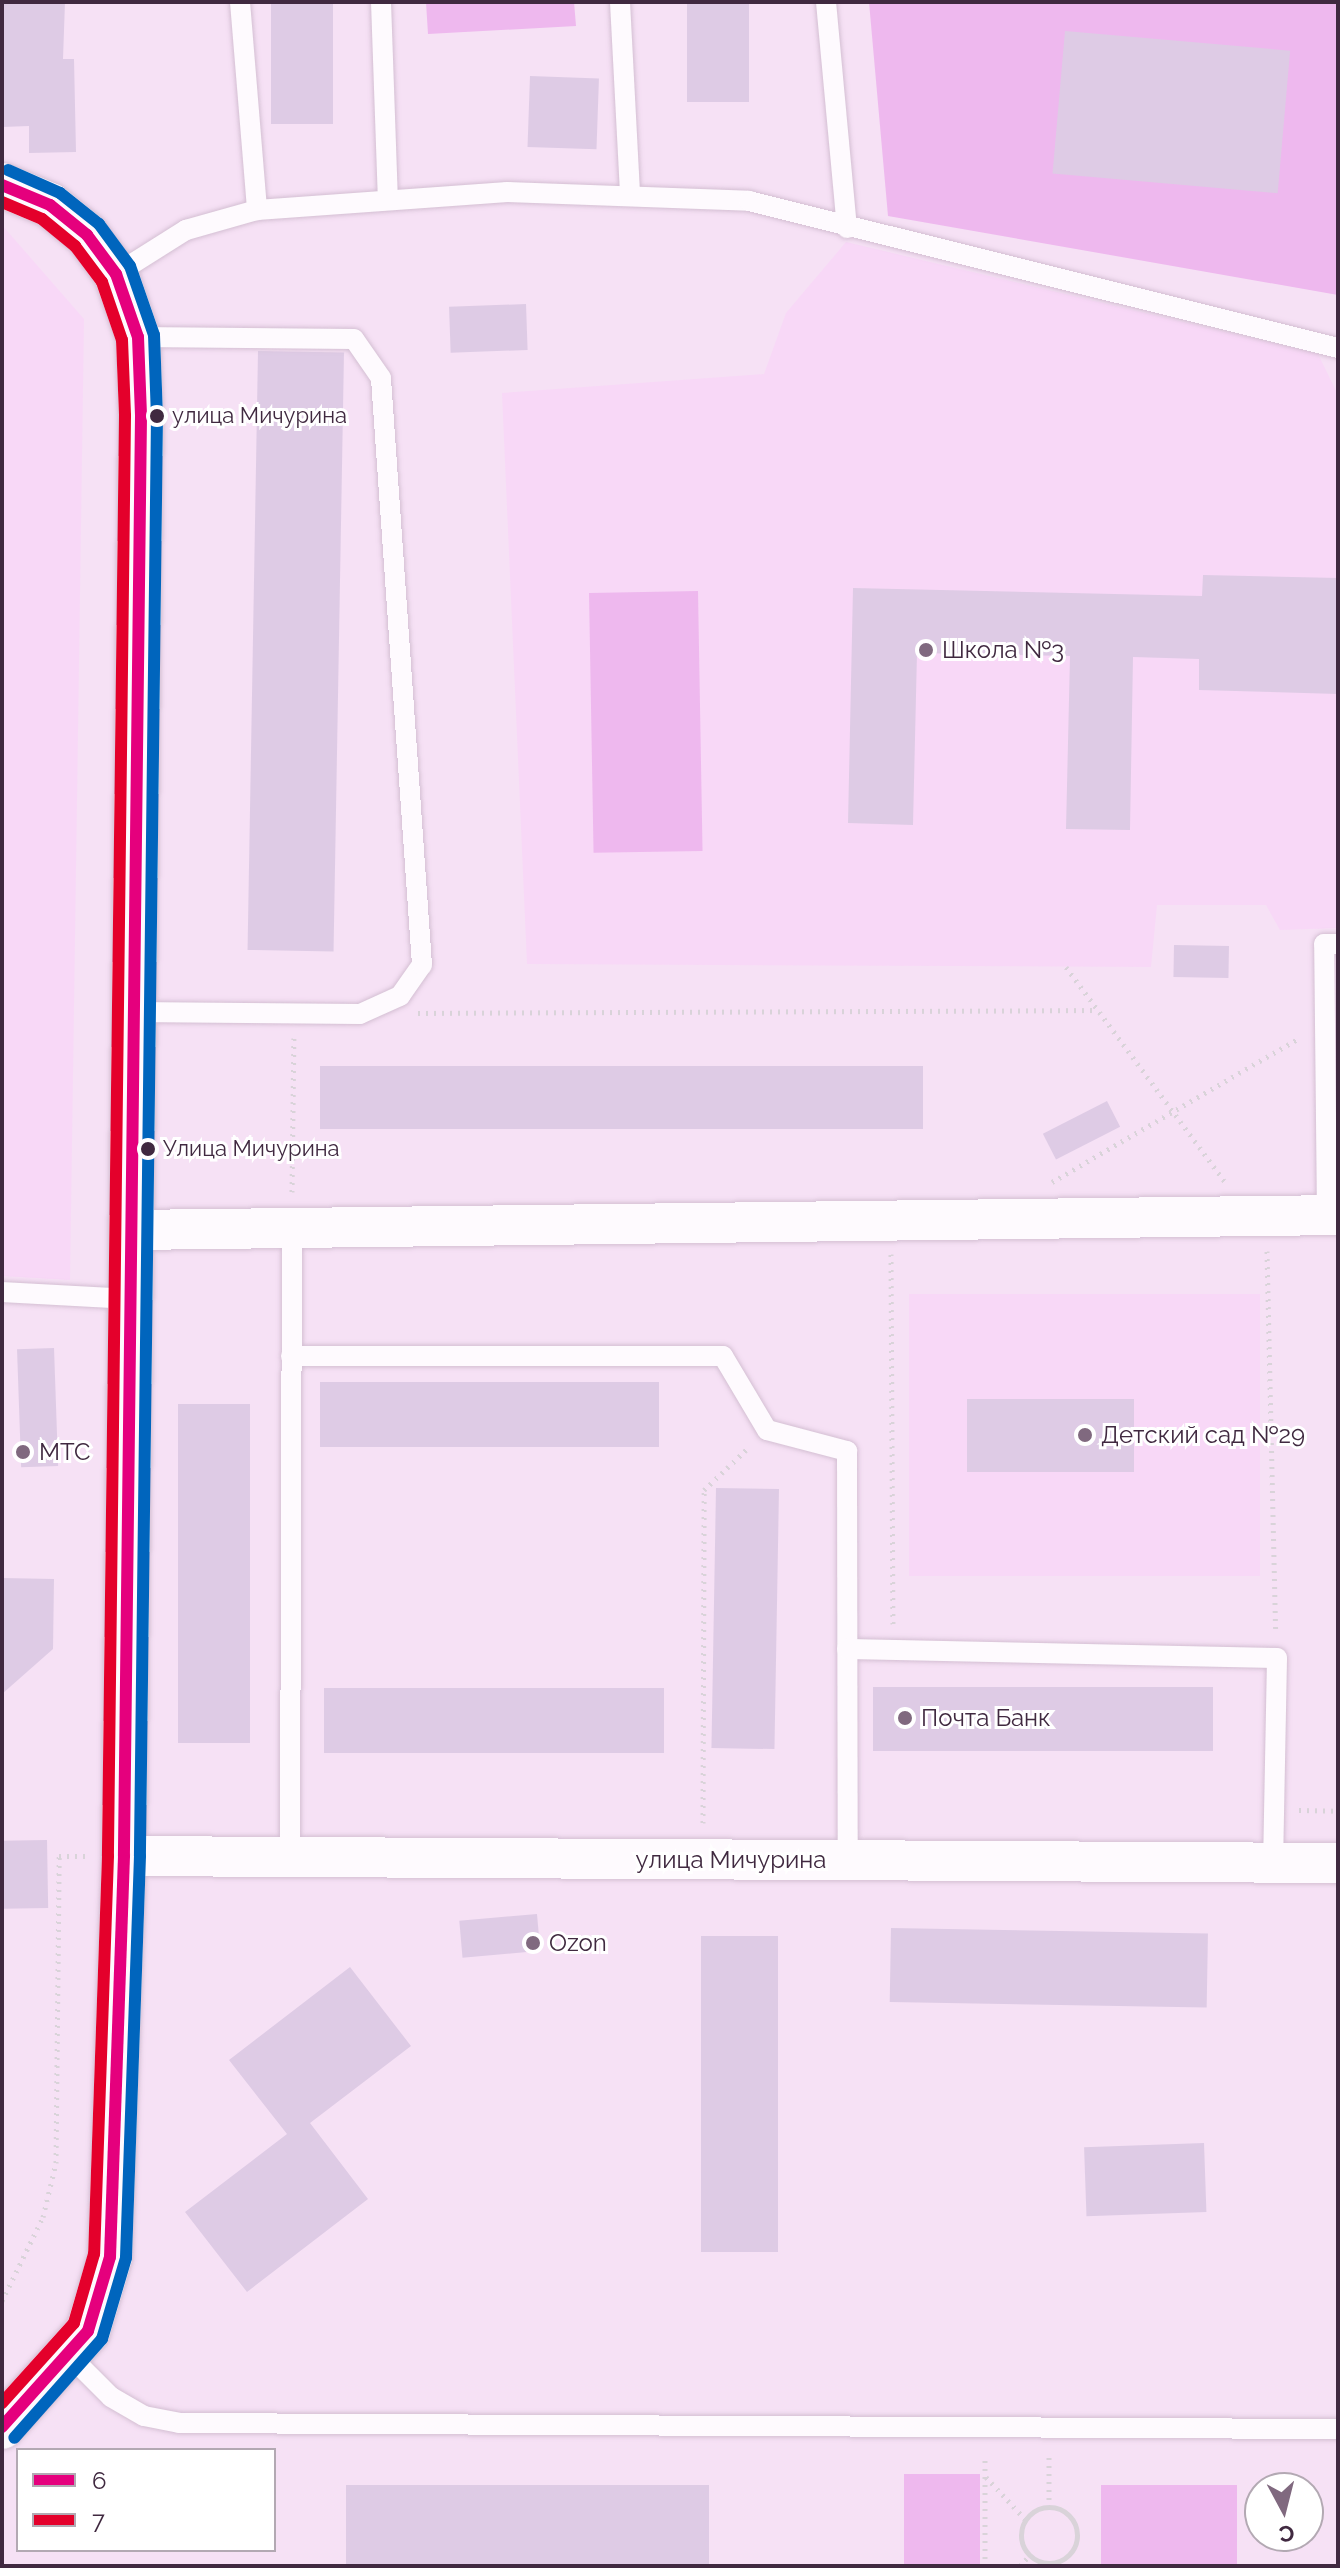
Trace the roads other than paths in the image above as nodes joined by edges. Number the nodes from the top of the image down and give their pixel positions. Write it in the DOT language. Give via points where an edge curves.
graph roads {
  1 [pos="240,2"];
  2 [pos="381,2"];
  3 [pos="620,2"];
  4 [pos="826,2"];
  5 [pos="2,185"];
  6 [pos="630,196"];
  7 [pos="388,198"];
  8 [pos="257,210"];
  9 [pos="847,228"];
  10 [pos="116,274"];
  11 [pos="138,337"];
  12 [pos="1338,348"];
  13 [pos="1338,944"];
  14 [pos="132,1012"];
  15 [pos="1333,1215"];
  16 [pos="292,1228"];
  17 [pos="131,1230"];
  18 [pos="2,1292"];
  19 [pos="130,1299"];
  20 [pos="291,1356"];
  21 [pos="847,1649"];
  22 [pos="124,1856"];
  23 [pos="290,1857"];
  24 [pos="848,1861"];
  25 [pos="1273,1863"];
  26 [pos="1338,1863"];
  27 [pos="70,2356"];
  28 [pos="2,2427"];
  29 [pos="1338,2429"];
  1 -- 8 [label="lane"];
  2 -- 7 [label="lane"];
  3 -- 6 [label="lane"];
  4 -- 9 [label="lane"];
  5 -- 10 [label="street" via="50,205 87,235"];
  6 -- 7 [label="lane" via="507,192"];
  6 -- 9 [label="lane" via="749,201"];
  7 -- 8 [label="lane"];
  8 -- 10 [label="lane" via="186,230"];
  9 -- 12 [label="lane"];
  10 -- 11 [label="street"];
  11 -- 14 [label="street"];
  11 -- 14 [label="lane" via="354,339 381,378 422,965 400,996 360,1014"];
  13 -- 15 [label="lane" via="1324,944"];
  14 -- 17 [label="street"];
  15 -- 16 [label="street"];
  16 -- 17 [label="street"];
  16 -- 20 [label="lane"];
  17 -- 19 [label="street"];
  18 -- 19 [label="lane"];
  19 -- 22 [label="street"];
  20 -- 21 [label="lane" via="723,1356 767,1430 847,1451"];
  20 -- 23 [label="lane"];
  21 -- 24 [label="lane"];
  21 -- 25 [label="lane" via="1277,1658"];
  22 -- 23 [label="street, улица Мичурина"];
  22 -- 27 [label="street" via="110,2257 88,2331"];
  23 -- 24 [label="street, улица Мичурина"];
  24 -- 25 [label="street, улица Мичурина"];
  25 -- 26 [label="street, улица Мичурина"];
  27 -- 28 [label="street"];
  27 -- 29 [label="lane" via="130,2409 179,2423"];
}
